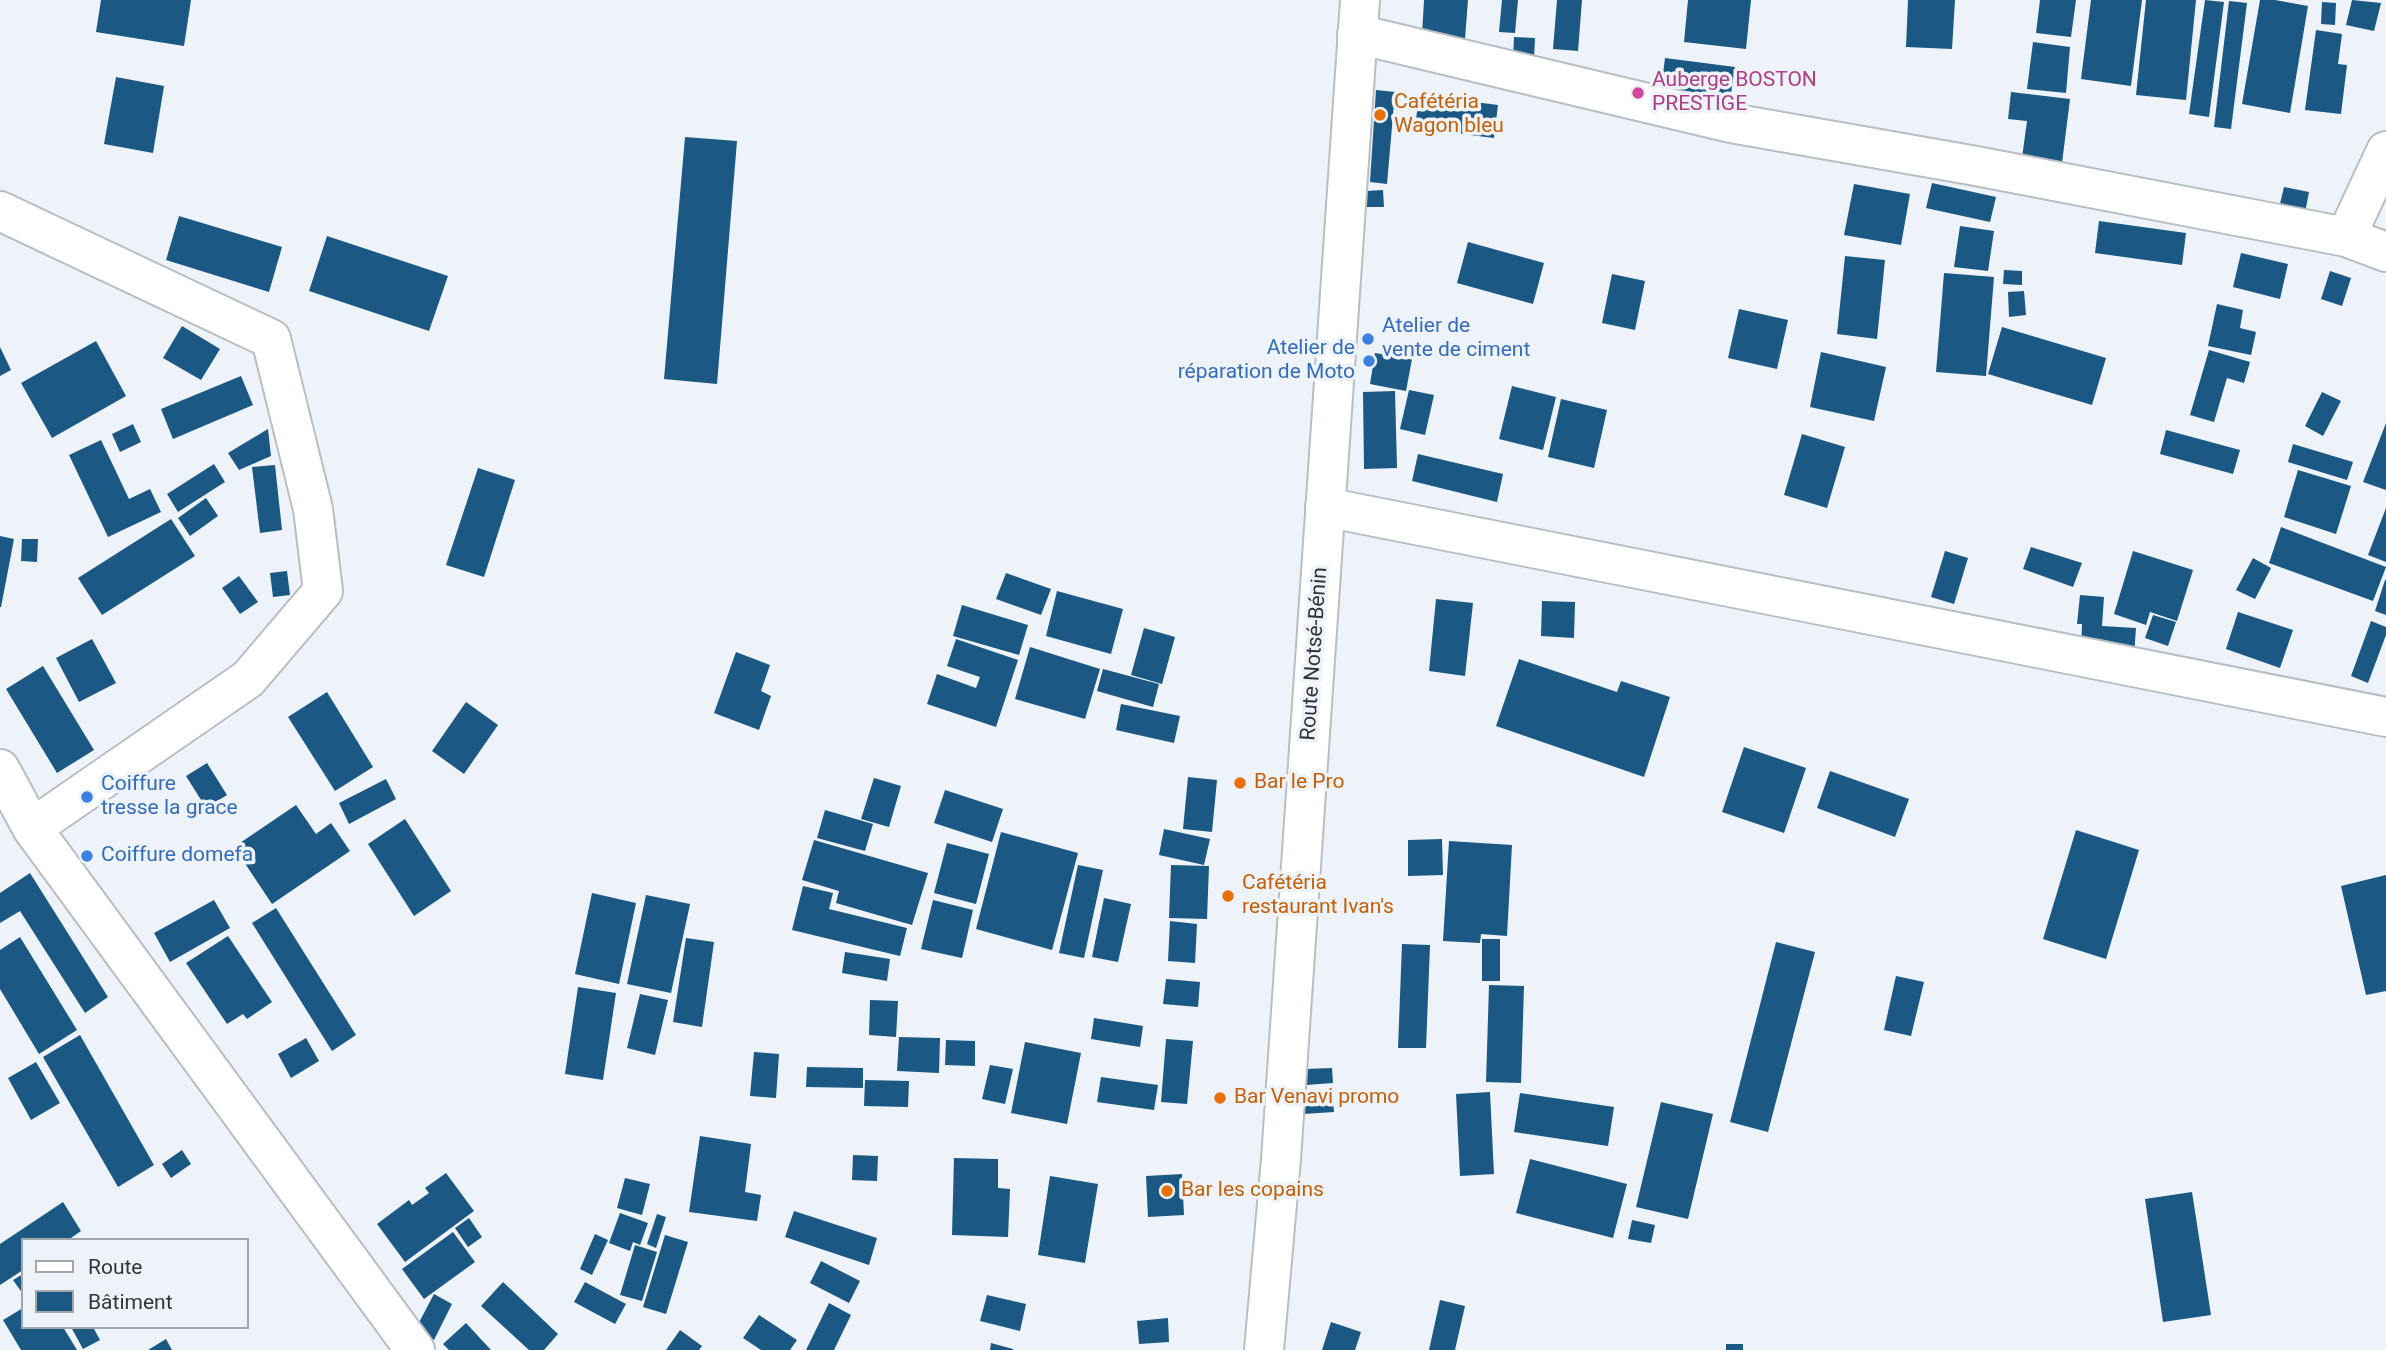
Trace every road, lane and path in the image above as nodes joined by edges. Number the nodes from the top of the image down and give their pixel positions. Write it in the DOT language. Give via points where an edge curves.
graph roads {
  1 [pos="1359,17"];
  2 [pos="2386,151"];
  3 [pos="0,211"];
  4 [pos="2346,237"];
  5 [pos="2386,252"];
  6 [pos="1325,507"];
  7 [pos="2386,717"];
  8 [pos="0,769"];
  9 [pos="32,828"];
  10 [pos="415,1350"];
  11 [pos="1264,1350"];
  1 -- 4 [label="street" via="1731,123"];
  1 -- 6 [label="street, Route Notsé-Bénin"];
  2 -- 4 [label="street"];
  3 -- 9 [label="street" via="271,339 313,509 323,591 248,679"];
  4 -- 5 [label="street"];
  6 -- 7 [label="street"];
  6 -- 11 [label="street, Route Notsé-Bénin"];
  8 -- 9 [label="street"];
  9 -- 10 [label="street"];
}
